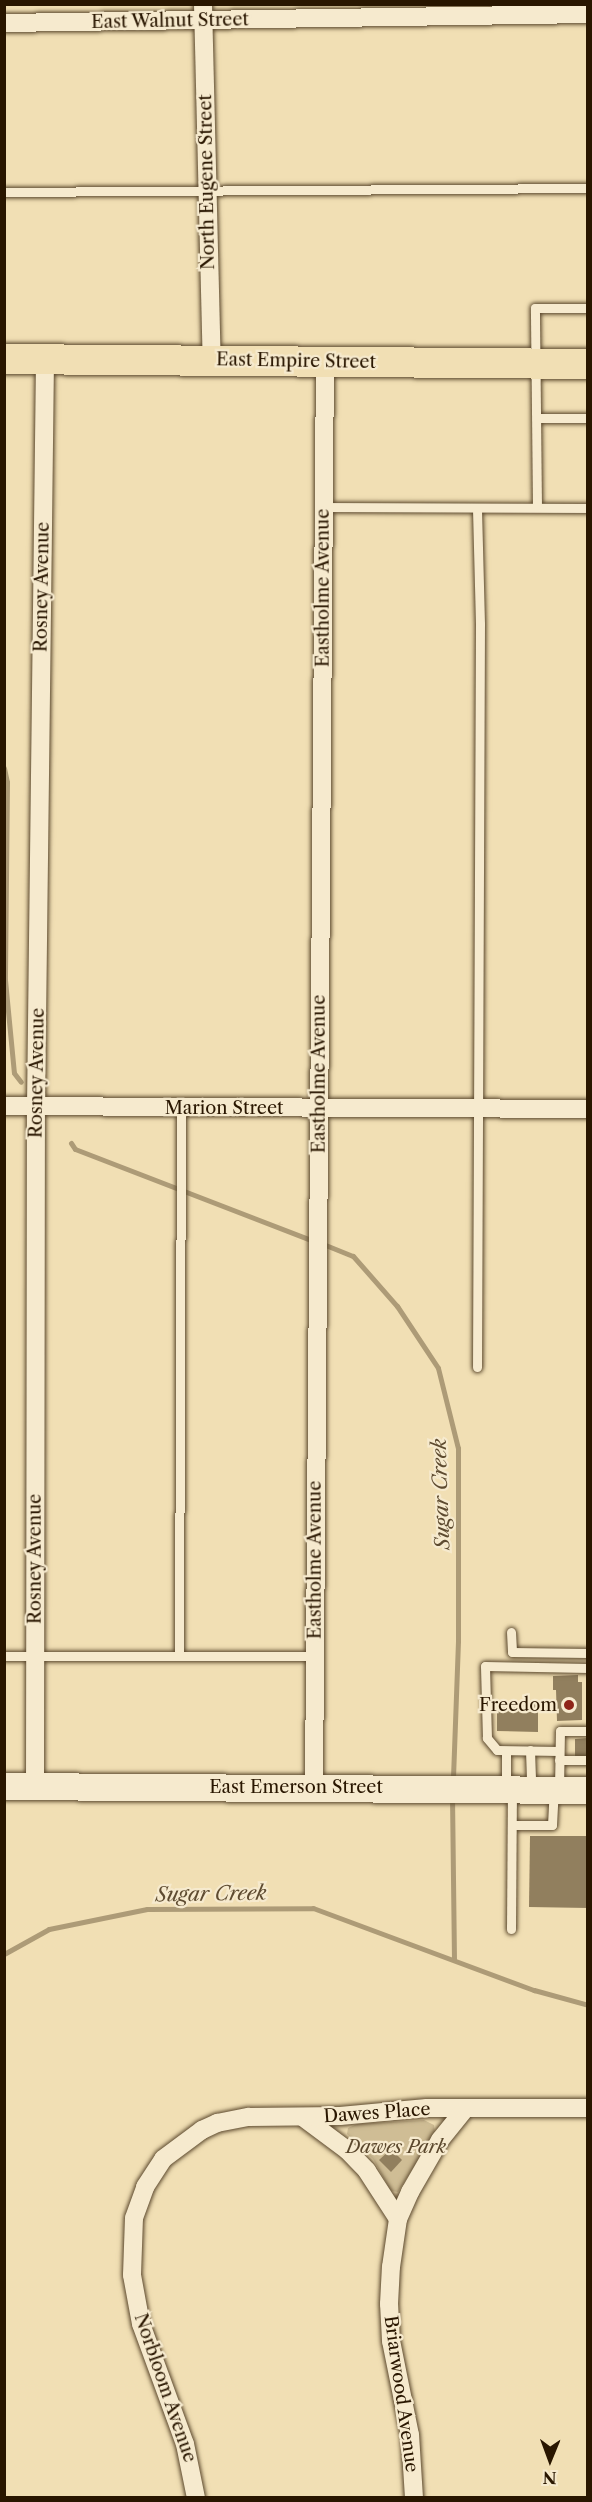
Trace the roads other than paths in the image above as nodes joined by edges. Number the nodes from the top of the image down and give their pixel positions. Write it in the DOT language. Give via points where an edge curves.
graph roads {
  1 [pos="203,13"];
  2 [pos="588,15"];
  3 [pos="4,23"];
  4 [pos="588,188"];
  5 [pos="207,191"];
  6 [pos="4,192"];
  7 [pos="587,308"];
  8 [pos="588,317"];
  9 [pos="4,359"];
  10 [pos="45,360"];
  11 [pos="212,360"];
  12 [pos="325,362"];
  13 [pos="537,363"];
  14 [pos="588,364"];
  15 [pos="537,418"];
  16 [pos="588,418"];
  17 [pos="323,507"];
  18 [pos="537,507"];
  19 [pos="588,508"];
  20 [pos="477,509"];
  21 [pos="4,1106"];
  22 [pos="36,1107"];
  23 [pos="181,1108"];
  24 [pos="319,1109"];
  25 [pos="478,1109"];
  26 [pos="588,1109"];
  27 [pos="477,1367"];
  28 [pos="511,1632"];
  29 [pos="588,1653"];
  30 [pos="4,1656"];
  31 [pos="35,1656"];
  32 [pos="179,1656"];
  33 [pos="314,1656"];
  34 [pos="588,1668"];
  35 [pos="588,1731"];
  36 [pos="506,1750"];
  37 [pos="530,1750"];
  38 [pos="560,1756"];
  39 [pos="588,1760"];
  40 [pos="4,1786"];
  41 [pos="35,1786"];
  42 [pos="314,1787"];
  43 [pos="525,1789"];
  44 [pos="588,1790"];
  45 [pos="512,1825"];
  46 [pos="511,1929"];
  47 [pos="588,2108"];
  48 [pos="465,2109"];
  49 [pos="304,2118"];
  50 [pos="175,2148"];
  51 [pos="398,2219"];
  52 [pos="196,2498"];
  53 [pos="414,2498"];
  1 -- 2 [label="street, East Walnut Street"];
  1 -- 3 [label="street, East Walnut Street"];
  1 -- 5 [label="street, North Eugene Street"];
  4 -- 5 [label="lane"];
  5 -- 6 [label="lane"];
  5 -- 11 [label="street, North Eugene Street"];
  7 -- 8 [label="lane"];
  7 -- 13 [label="lane" via="535,308"];
  9 -- 10 [label="main road, East Empire Street"];
  10 -- 11 [label="main road, East Empire Street"];
  10 -- 22 [label="street, Rosney Avenue"];
  11 -- 12 [label="main road, East Empire Street"];
  12 -- 13 [label="main road, East Empire Street"];
  12 -- 17 [label="street, Eastholme Avenue"];
  13 -- 14 [label="main road, East Empire Street"];
  13 -- 15 [label="lane"];
  15 -- 16 [label="lane"];
  15 -- 18 [label="lane"];
  17 -- 20 [label="lane"];
  17 -- 24 [label="street, Eastholme Avenue"];
  18 -- 19 [label="lane"];
  18 -- 20 [label="lane"];
  20 -- 25 [label="lane"];
  21 -- 22 [label="street, Marion Street"];
  22 -- 23 [label="street, Marion Street"];
  22 -- 31 [label="street, Rosney Avenue"];
  23 -- 24 [label="street, Marion Street"];
  23 -- 32 [label="lane"];
  24 -- 25 [label="street, Marion Street"];
  24 -- 33 [label="street, Eastholme Avenue"];
  25 -- 26 [label="street, Marion Street"];
  25 -- 27 [label="lane"];
  28 -- 29 [label="lane" via="512,1652"];
  30 -- 31 [label="lane"];
  31 -- 32 [label="lane"];
  31 -- 41 [label="street, Rosney Avenue"];
  32 -- 33 [label="lane"];
  33 -- 42 [label="street, Eastholme Avenue"];
  34 -- 36 [label="lane" via="485,1666 487,1738 497,1750"];
  35 -- 38 [label="lane" via="560,1731"];
  36 -- 37 [label="lane"];
  36 -- 43 [label="lane"];
  37 -- 38 [label="lane"];
  37 -- 43 [label="lane"];
  38 -- 39 [label="lane"];
  38 -- 43 [label="lane"];
  40 -- 41 [label="main road, East Emerson Street"];
  41 -- 42 [label="main road, East Emerson Street"];
  42 -- 43 [label="main road, East Emerson Street"];
  43 -- 44 [label="main road, East Emerson Street"];
  43 -- 45 [label="lane"];
  43 -- 45 [label="lane" via="552,1825"];
  45 -- 46 [label="lane"];
  47 -- 48 [label="street, Dawes Place"];
  48 -- 49 [label="street, Dawes Place" via="427,2108"];
  48 -- 51 [label="street, Briarwood Avenue" via="440,2139"];
  49 -- 50 [label="street, Dawes Place" via="233,2119 202,2130"];
  49 -- 51 [label="street" via="332,2137 360,2164"];
  50 -- 52 [label="street, Norbloom Avenue" via="153,2172 138,2202 131,2234 132,2275 141,2324 185,2444"];
  51 -- 53 [label="street, Briarwood Avenue" via="388,2304 391,2341 410,2435"];
}
